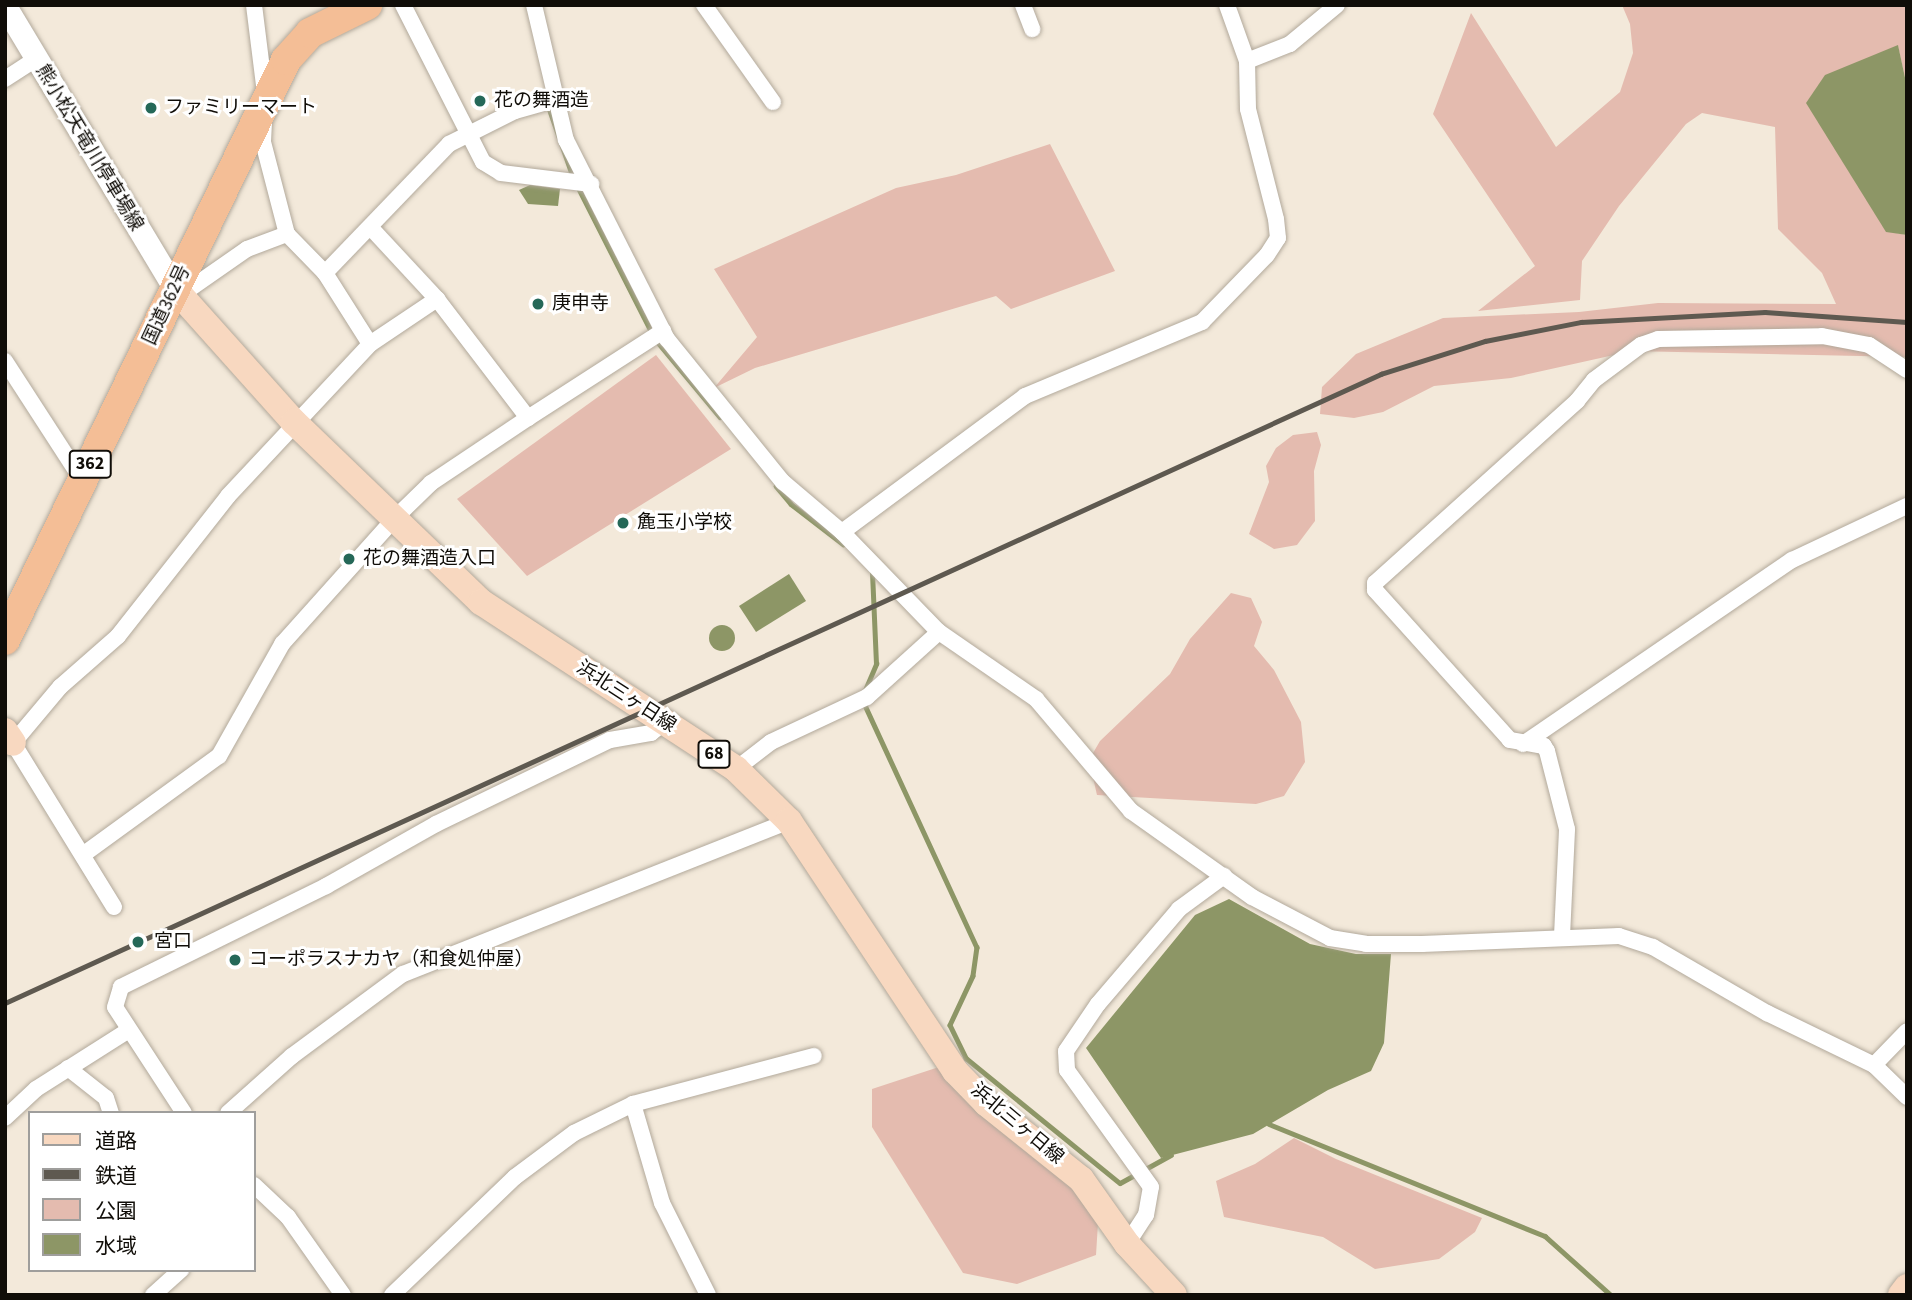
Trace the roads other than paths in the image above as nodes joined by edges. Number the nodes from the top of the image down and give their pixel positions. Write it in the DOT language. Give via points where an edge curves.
graph roads {
  1 [pos="254,5"];
  2 [pos="367,5"];
  3 [pos="402,5"];
  4 [pos="534,5"];
  5 [pos="704,5"];
  6 [pos="1023,5"];
  7 [pos="1227,5"];
  8 [pos="1337,5"];
  9 [pos="5,6"];
  10 [pos="1032,29"];
  11 [pos="36,59"];
  12 [pos="1247,61"];
  13 [pos="5,79"];
  14 [pos="266,99"];
  15 [pos="558,99"];
  16 [pos="773,102"];
  17 [pos="467,134"];
  18 [pos="591,184"];
  19 [pos="372,229"];
  20 [pos="287,234"];
  21 [pos="325,273"];
  22 [pos="178,292"];
  23 [pos="437,299"];
  24 [pos="658,333"];
  25 [pos="370,344"];
  26 [pos="5,361"];
  27 [pos="1907,370"];
  28 [pos="528,418"];
  29 [pos="294,422"];
  30 [pos="82,481"];
  31 [pos="1907,506"];
  32 [pos="394,519"];
  33 [pos="842,532"];
  34 [pos="939,632"];
  35 [pos="5,640"];
  36 [pos="665,723"];
  37 [pos="9,737"];
  38 [pos="1522,744"];
  39 [pos="736,769"];
  40 [pos="789,821"];
  41 [pos="84,854"];
  42 [pos="1224,876"];
  43 [pos="114,907"];
  44 [pos="1562,936"];
  45 [pos="129,1030"];
  46 [pos="1907,1031"];
  47 [pos="814,1056"];
  48 [pos="1874,1065"];
  49 [pos="68,1068"];
  50 [pos="1907,1097"];
  51 [pos="633,1104"];
  52 [pos="110,1111"];
  53 [pos="183,1111"];
  54 [pos="230,1111"];
  55 [pos="5,1118"];
  56 [pos="256,1187"];
  57 [pos="1128,1244"];
  58 [pos="179,1272"];
  59 [pos="1907,1287"];
  60 [pos="153,1295"];
  61 [pos="343,1295"];
  62 [pos="392,1295"];
  63 [pos="708,1295"];
  64 [pos="1174,1295"];
  65 [pos="1901,1295"];
  1 -- 14 [label="street"];
  2 -- 14 [label="highway, 国道362号 / 362" via="310,33 286,60"];
  3 -- 17 [label="street"];
  4 -- 15 [label="street"];
  5 -- 16 [label="street"];
  6 -- 10 [label="street"];
  7 -- 12 [label="street"];
  8 -- 12 [label="street" via="1290,44"];
  9 -- 11 [label="main road, 熊小松天竜川停車場線"];
  11 -- 13 [label="street"];
  11 -- 22 [label="main road, 熊小松天竜川停車場線"];
  12 -- 33 [label="street" via="1248,109 1278,238 1267,255 1202,322 1026,396"];
  14 -- 20 [label="street" via="263,142"];
  14 -- 22 [label="highway, 国道362号 / 362"];
  15 -- 17 [label="street" via="515,111"];
  15 -- 18 [label="street" via="566,140"];
  17 -- 18 [label="street" via="491,169"];
  17 -- 19 [label="street" via="449,144"];
  18 -- 24 [label="street"];
  19 -- 21 [label="street"];
  19 -- 23 [label="street"];
  20 -- 21 [label="street"];
  20 -- 22 [label="street" via="247,249"];
  21 -- 25 [label="street"];
  22 -- 29 [label="main road, 浜北三ヶ日線 / 68"];
  22 -- 30 [label="highway, 国道362号 / 362"];
  23 -- 25 [label="street"];
  23 -- 28 [label="street"];
  24 -- 28 [label="street"];
  24 -- 33 [label="street" via="783,482"];
  25 -- 29 [label="street"];
  26 -- 30 [label="street"];
  27 -- 38 [label="street" via="1869,345 1822,337 1658,339 1641,345 1594,380 1577,401 1375,583 1375,590 1510,740"];
  28 -- 32 [label="street" via="431,483"];
  29 -- 32 [label="main road, 浜北三ヶ日線 / 68"];
  29 -- 37 [label="street" via="219,507 117,636"];
  30 -- 35 [label="highway, 国道362号 / 362"];
  31 -- 38 [label="street" via="1793,560"];
  32 -- 36 [label="main road, 浜北三ヶ日線 / 68" via="481,602"];
  32 -- 41 [label="street" via="282,644 219,756"];
  33 -- 34 [label="street"];
  34 -- 39 [label="street" via="860,701 771,742"];
  34 -- 42 [label="street" via="1036,699 1131,811"];
  36 -- 39 [label="main road, 浜北三ヶ日線 / 68"];
  36 -- 45 [label="street" via="651,733 610,740 436,824 326,886 137,976 121,987 115,1007"];
  37 -- 41 [label="street"];
  38 -- 44 [label="street" via="1544,746 1547,751 1567,829"];
  39 -- 40 [label="main road, 浜北三ヶ日線 / 68"];
  40 -- 54 [label="street" via="403,974 292,1056"];
  40 -- 57 [label="main road, 浜北三ヶ日線 / 68" via="955,1071 986,1103 1080,1179"];
  41 -- 43 [label="street"];
  42 -- 44 [label="street" via="1288,919 1330,938 1366,944 1422,944"];
  42 -- 57 [label="street" via="1179,909 1098,1004 1066,1051 1067,1070 1151,1187 1149,1206"];
  44 -- 48 [label="street" via="1619,936 1653,947 1767,1013"];
  45 -- 49 [label="street"];
  45 -- 53 [label="street"];
  46 -- 48 [label="street"];
  47 -- 51 [label="street"];
  48 -- 50 [label="street"];
  49 -- 52 [label="street" via="106,1098"];
  49 -- 55 [label="street"];
  51 -- 62 [label="street" via="574,1133 515,1177"];
  51 -- 63 [label="street" via="662,1203"];
  56 -- 61 [label="street" via="288,1217"];
  57 -- 64 [label="main road, 浜北三ヶ日線 / 68"];
  58 -- 60 [label="street"];
  59 -- 65 [label="main road"];
}
